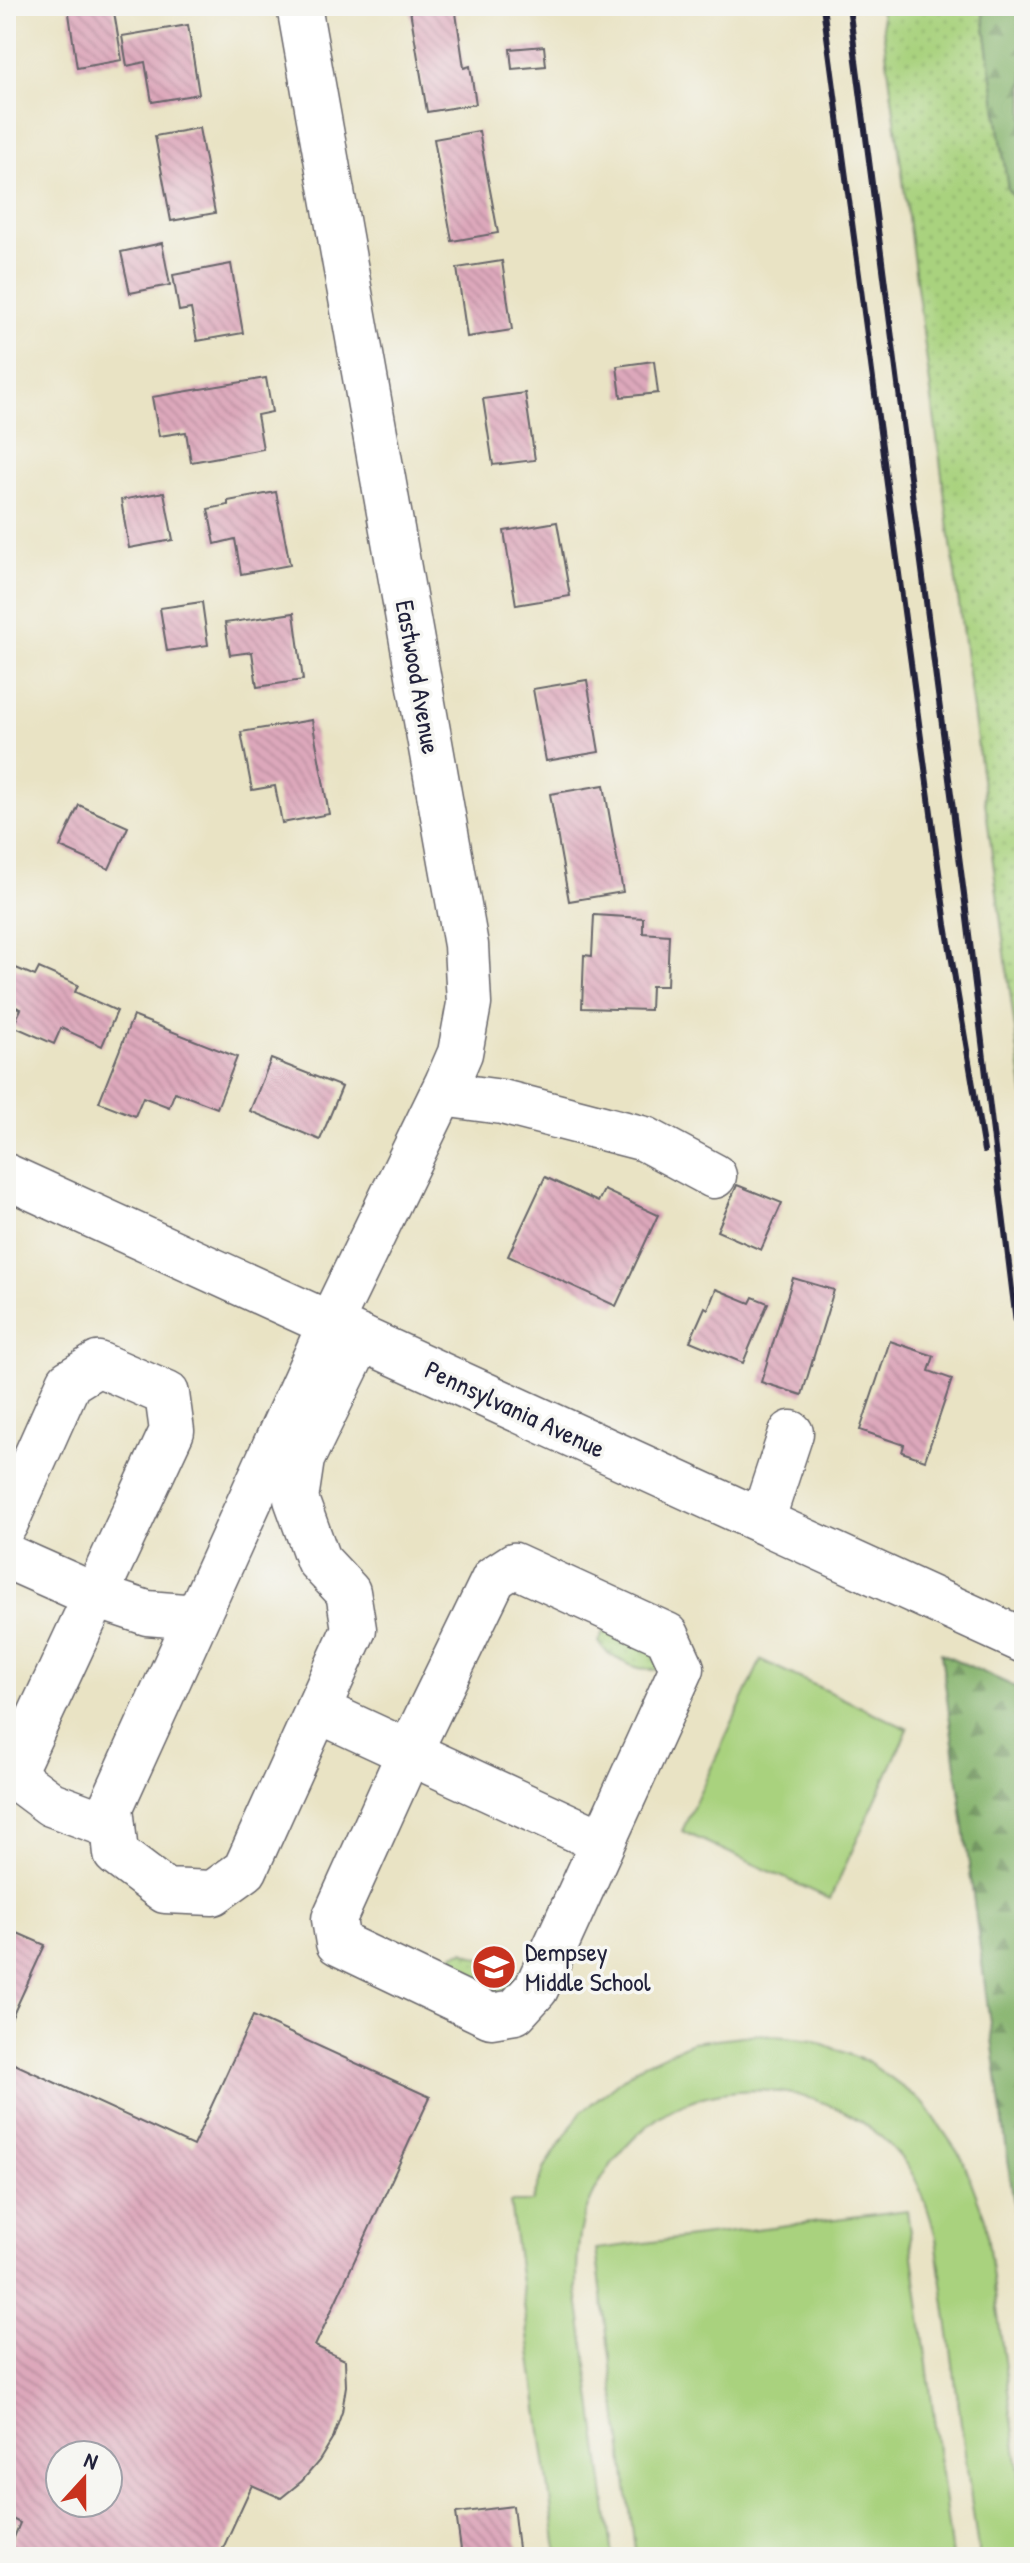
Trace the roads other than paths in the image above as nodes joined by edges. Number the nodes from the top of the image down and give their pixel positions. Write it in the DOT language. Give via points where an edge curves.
graph roads {
  1 [pos="299,6"];
  2 [pos="442,1094"];
  3 [pos="6,1176"];
  4 [pos="714,1176"];
  5 [pos="346,1331"];
  6 [pos="791,1433"];
  7 [pos="762,1521"];
  8 [pos="6,1523"];
  9 [pos="6,1556"];
  10 [pos="96,1596"];
  11 [pos="196,1617"];
  12 [pos="1024,1641"];
  13 [pos="317,1710"];
  14 [pos="409,1753"];
  15 [pos="9,1776"];
  16 [pos="113,1827"];
  17 [pos="603,1842"];
  1 -- 2 [label="street, Eastwood Avenue" via="466,945 469,1004 460,1053"];
  2 -- 4 [label="street" via="502,1102 645,1139"];
  2 -- 5 [label="street, Eastwood Avenue"];
  3 -- 5 [label="street, Pennsylvania Avenue"];
  5 -- 7 [label="street, Pennsylvania Avenue"];
  5 -- 11 [label="street"];
  5 -- 13 [label="street" via="302,1459 296,1499 318,1560 348,1592 354,1629"];
  6 -- 7 [label="street"];
  7 -- 12 [label="street, Pennsylvania Avenue"];
  8 -- 10 [label="street" via="69,1382 98,1364 167,1394 172,1431"];
  9 -- 10 [label="street"];
  10 -- 11 [label="street" via="147,1613"];
  10 -- 15 [label="street"];
  11 -- 16 [label="street" via="111,1807"];
  13 -- 14 [label="street"];
  13 -- 16 [label="street" via="245,1870 213,1893 165,1891 116,1854"];
  14 -- 17 [label="street"];
  14 -- 17 [label="street" via="334,1919 338,1943 491,2016 515,2012 536,1989"];
  14 -- 17 [label="street" via="494,1578 514,1565 556,1584 667,1635 682,1668"];
  15 -- 16 [label="street" via="51,1804"];
}
